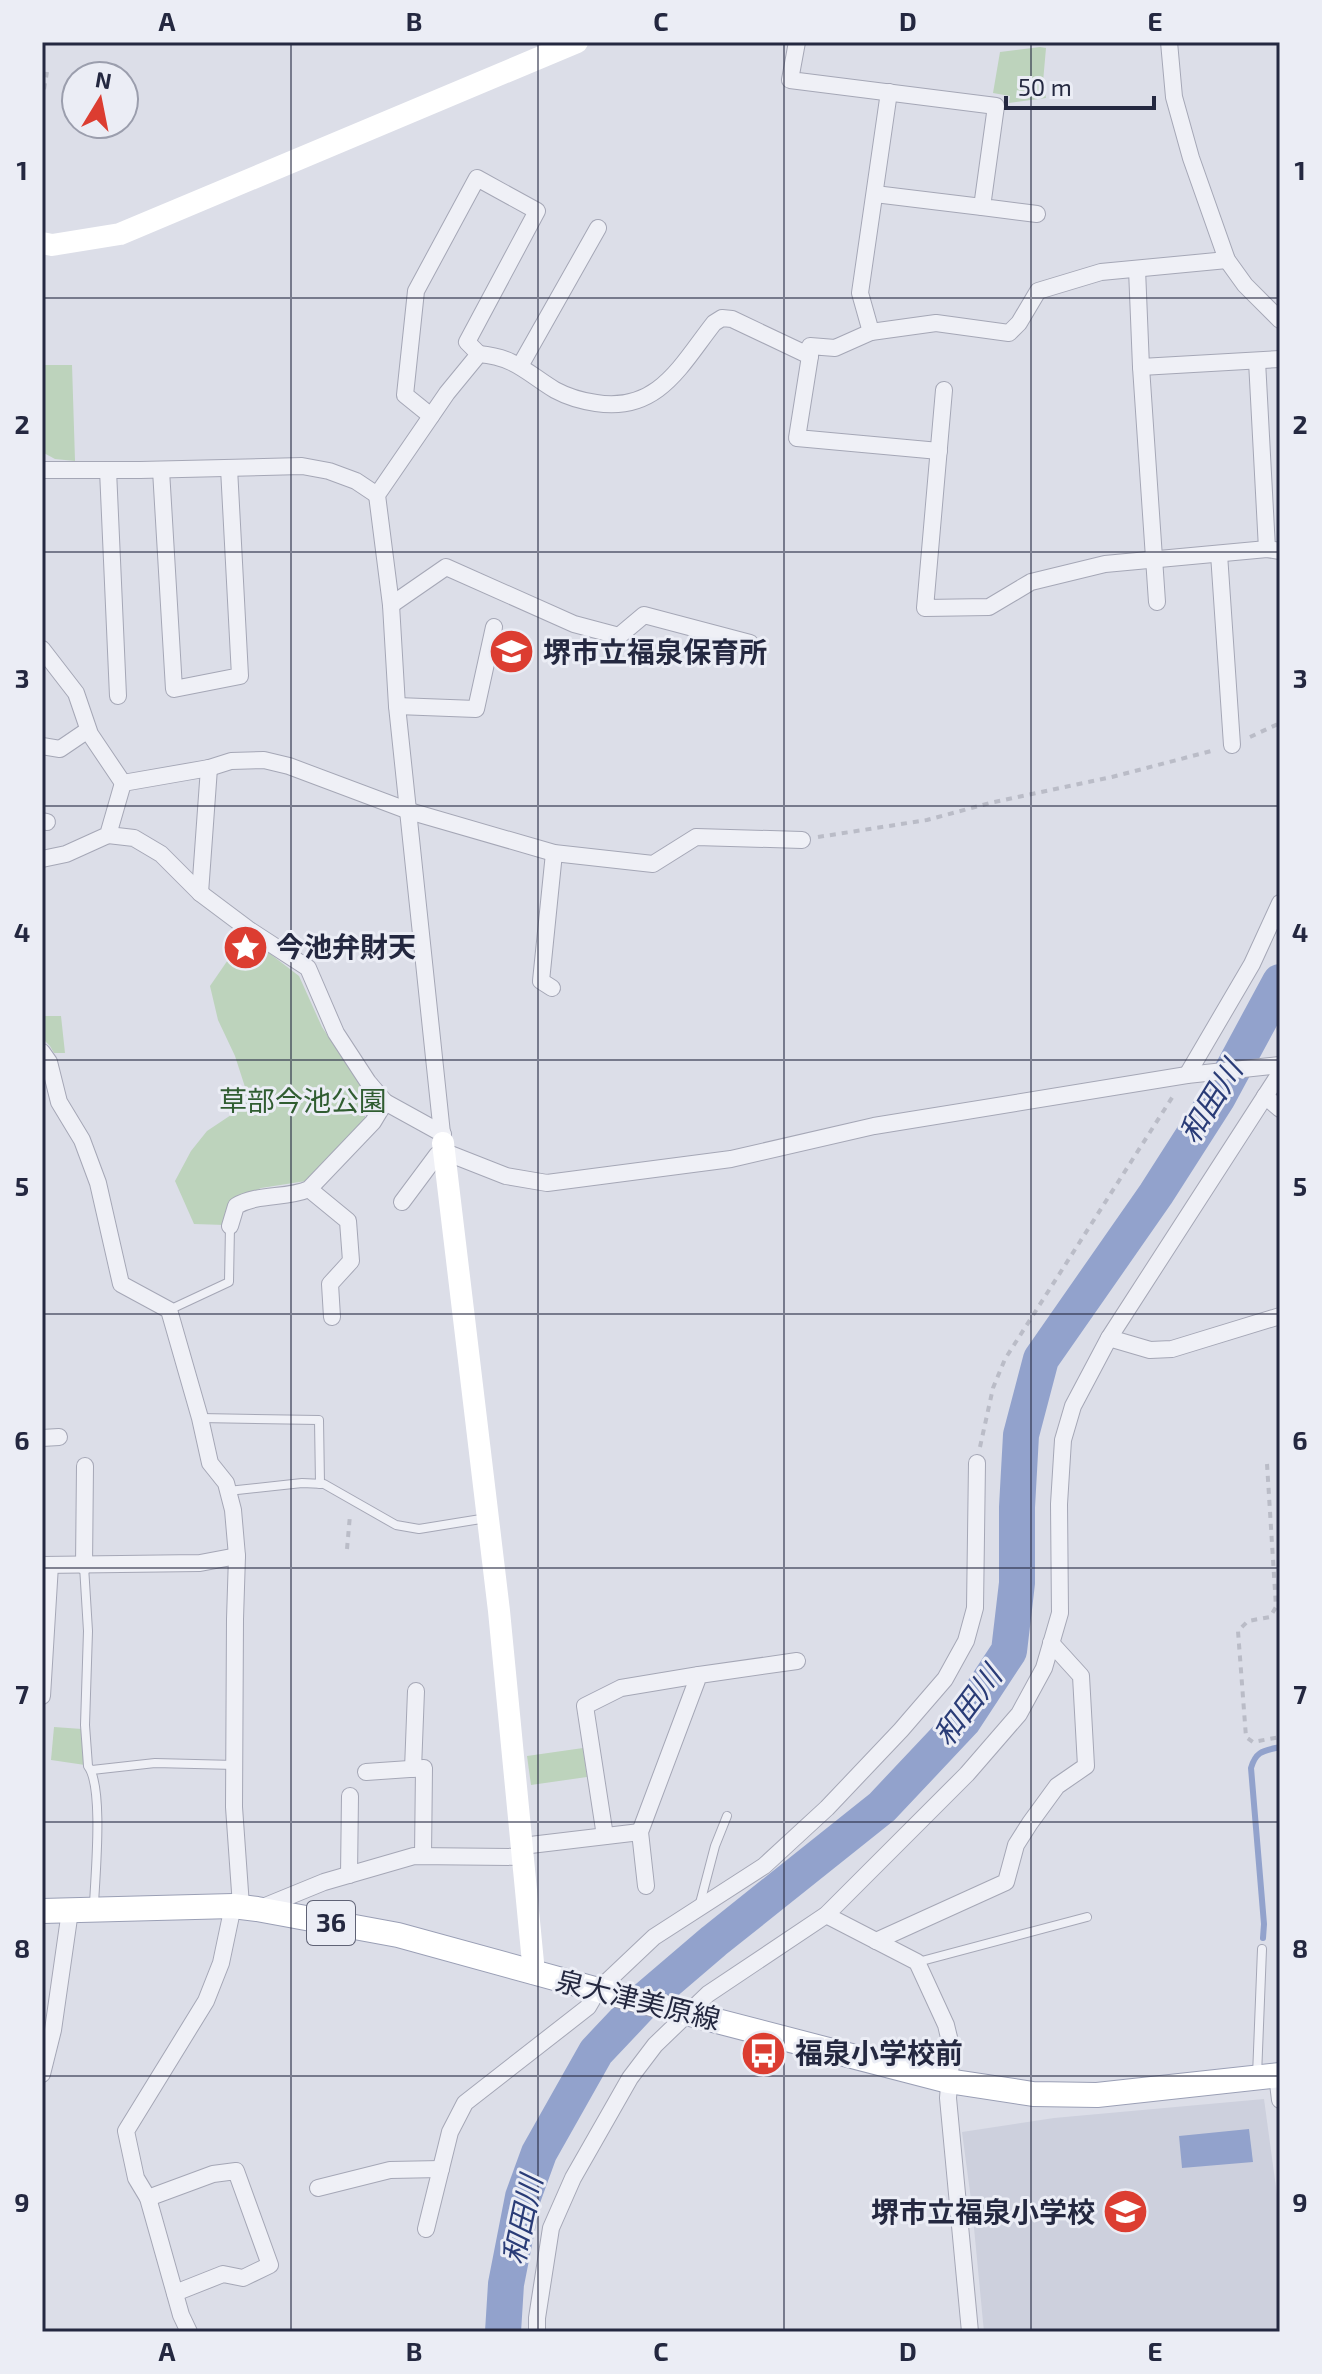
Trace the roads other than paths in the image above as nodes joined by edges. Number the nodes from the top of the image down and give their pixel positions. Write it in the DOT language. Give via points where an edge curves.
graph roads {
  1 [pos="577,42"];
  2 [pos="797,42"];
  3 [pos="1169,42"];
  4 [pos="889,92"];
  5 [pos="875,194"];
  6 [pos="982,207"];
  7 [pos="1037,214"];
  8 [pos="598,228"];
  9 [pos="42,243"];
  10 [pos="1227,260"];
  11 [pos="1137,269"];
  12 [pos="1280,320"];
  13 [pos="871,332"];
  14 [pos="479,354"];
  15 [pos="810,356"];
  16 [pos="1280,359"];
  17 [pos="1257,361"];
  18 [pos="520,366"];
  19 [pos="1141,367"];
  20 [pos="944,390"];
  21 [pos="431,416"];
  22 [pos="939,451"];
  23 [pos="229,468"];
  24 [pos="42,470"];
  25 [pos="108,470"];
  26 [pos="161,470"];
  27 [pos="377,495"];
  28 [pos="1274,550"];
  29 [pos="1219,554"];
  30 [pos="1155,559"];
  31 [pos="1157,602"];
  32 [pos="391,605"];
  33 [pos="494,627"];
  34 [pos="750,643"];
  35 [pos="42,649"];
  36 [pos="118,696"];
  37 [pos="397,706"];
  38 [pos="88,730"];
  39 [pos="1232,745"];
  40 [pos="42,746"];
  41 [pos="209,768"];
  42 [pos="123,783"];
  43 [pos="409,811"];
  44 [pos="108,835"];
  45 [pos="802,840"];
  46 [pos="554,853"];
  47 [pos="42,859"];
  48 [pos="200,893"];
  49 [pos="1280,903"];
  50 [pos="552,988"];
  51 [pos="42,1052"];
  52 [pos="1280,1065"];
  53 [pos="1280,1073"];
  54 [pos="1192,1074"];
  55 [pos="1265,1096"];
  56 [pos="385,1102"];
  57 [pos="1280,1109"];
  58 [pos="444,1143"];
  59 [pos="309,1189"];
  60 [pos="402,1202"];
  61 [pos="230,1226"];
  62 [pos="169,1310"];
  63 [pos="1280,1316"];
  64 [pos="332,1317"];
  65 [pos="1109,1338"];
  66 [pos="200,1418"];
  67 [pos="977,1463"];
  68 [pos="85,1466"];
  69 [pos="320,1484"];
  70 [pos="228,1491"];
  71 [pos="488,1518"];
  72 [pos="237,1556"];
  73 [pos="46,1565"];
  74 [pos="84,1566"];
  75 [pos="44,1614"];
  76 [pos="1051,1643"];
  77 [pos="797,1661"];
  78 [pos="699,1675"];
  79 [pos="416,1691"];
  80 [pos="42,1696"];
  81 [pos="235,1765"];
  82 [pos="413,1769"];
  83 [pos="92,1770"];
  84 [pos="366,1772"];
  85 [pos="350,1796"];
  86 [pos="727,1816"];
  87 [pos="640,1832"];
  88 [pos="605,1836"];
  89 [pos="522,1851"];
  90 [pos="423,1856"];
  91 [pos="349,1875"];
  92 [pos="646,1886"];
  93 [pos="244,1907"];
  94 [pos="698,1908"];
  95 [pos="82,1910"];
  96 [pos="42,1911"];
  97 [pos="826,1915"];
  98 [pos="1087,1917"];
  99 [pos="876,1941"];
  100 [pos="1262,1949"];
  101 [pos="917,1962"];
  102 [pos="534,1973"];
  103 [pos="606,1992"];
  104 [pos="680,2010"];
  105 [pos="42,2074"];
  106 [pos="1272,2076"];
  107 [pos="948,2081"];
  108 [pos="1280,2100"];
  109 [pos="441,2169"];
  110 [pos="318,2188"];
  111 [pos="148,2198"];
  112 [pos="426,2229"];
  113 [pos="175,2293"];
  114 [pos="189,2332"];
  115 [pos="537,2332"];
  116 [pos="970,2332"];
  1 -- 9 [label="street" via="120,234"];
  2 -- 4 [label="street" via="790,80"];
  3 -- 10 [label="street" via="1174,97"];
  4 -- 5 [label="street"];
  4 -- 6 [label="street" via="996,106"];
  5 -- 6 [label="street"];
  5 -- 13 [label="street" via="860,293"];
  6 -- 7 [label="street"];
  8 -- 18 [label="street"];
  10 -- 11 [label="street"];
  10 -- 12 [label="street"];
  11 -- 13 [label="street" via="1101,272 1038,291 1009,333 936,323"];
  11 -- 19 [label="street"];
  13 -- 15 [label="street" via="835,348 810,346"];
  14 -- 18 [label="street"];
  14 -- 21 [label="street"];
  14 -- 21 [label="street" via="467,342 537,211 477,178 416,291 405,395"];
  15 -- 18 [label="street" via="722,318 663,388 631,404 608,405 558,392"];
  15 -- 22 [label="street" via="797,438"];
  16 -- 17 [label="street"];
  17 -- 19 [label="street"];
  17 -- 28 [label="street"];
  19 -- 30 [label="street"];
  20 -- 22 [label="street"];
  21 -- 27 [label="street"];
  22 -- 30 [label="street" via="925,608 989,607 1031,582 1105,564"];
  23 -- 26 [label="street"];
  23 -- 26 [label="street" via="240,676 174,689"];
  23 -- 27 [label="street" via="317,468 356,481"];
  24 -- 25 [label="street"];
  25 -- 26 [label="street"];
  25 -- 36 [label="street"];
  27 -- 32 [label="street"];
  28 -- 29 [label="street"];
  29 -- 30 [label="street"];
  29 -- 39 [label="street"];
  30 -- 31 [label="street"];
  32 -- 34 [label="street" via="446,567 574,624 619,636 644,615"];
  32 -- 37 [label="street"];
  33 -- 37 [label="street" via="476,709"];
  35 -- 38 [label="street" via="76,693"];
  37 -- 43 [label="street"];
  38 -- 40 [label="street" via="60,749"];
  38 -- 42 [label="street"];
  41 -- 42 [label="street"];
  41 -- 43 [label="street" via="264,760"];
  41 -- 48 [label="street"];
  42 -- 44 [label="street"];
  43 -- 46 [label="street"];
  43 -- 58 [label="street"];
  44 -- 47 [label="street"];
  44 -- 48 [label="street" via="134,838 161,854"];
  45 -- 46 [label="street" via="696,837 653,864"];
  46 -- 50 [label="street" via="541,981"];
  48 -- 56 [label="street" via="308,968 336,1033"];
  49 -- 54 [label="street"];
  51 -- 62 [label="street" via="59,1102 82,1140 98,1183 121,1284"];
  52 -- 54 [label="street"];
  53 -- 55 [label="street"];
  54 -- 58 [label="street" via="874,1126 731,1159 547,1183 506,1176"];
  55 -- 57 [label="street"];
  55 -- 65 [label="street"];
  56 -- 58 [label="street"];
  56 -- 59 [label="street" via="373,1122"];
  58 -- 60 [label="street"];
  58 -- 71 [label="street"];
  59 -- 61 [label="street" via="248,1199 236,1206"];
  59 -- 64 [label="street" via="348,1221 351,1261 330,1284"];
  61 -- 62 [label="lane" via="229,1282"];
  62 -- 66 [label="street"];
  63 -- 65 [label="street" via="1172,1349 1150,1350"];
  65 -- 76 [label="street" via="1073,1406 1063,1440 1060,1613"];
  66 -- 69 [label="lane" via="319,1420"];
  66 -- 70 [label="street" via="210,1463"];
  67 -- 94 [label="street" via="975,1608 966,1641 945,1679 827,1808 764,1866"];
  68 -- 74 [label="street"];
  69 -- 70 [label="lane"];
  69 -- 71 [label="lane" via="396,1525 419,1529"];
  70 -- 72 [label="street"];
  71 -- 89 [label="street"];
  72 -- 74 [label="street" via="200,1563"];
  72 -- 81 [label="street"];
  73 -- 74 [label="street"];
  73 -- 75 [label="street"];
  74 -- 83 [label="lane" via="85,1725"];
  75 -- 80 [label="street"];
  76 -- 97 [label="street" via="1019,1714 967,1774"];
  76 -- 99 [label="street" via="1081,1676 1086,1766 1057,1786 1030,1823 1016,1845 1006,1882"];
  77 -- 78 [label="street"];
  78 -- 87 [label="street"];
  78 -- 88 [label="street" via="621,1688 585,1706"];
  79 -- 82 [label="street"];
  81 -- 83 [label="lane" via="155,1763"];
  81 -- 93 [label="street"];
  82 -- 84 [label="street"];
  82 -- 90 [label="street" via="424,1768"];
  83 -- 95 [label="lane" via="97,1835"];
  85 -- 91 [label="street"];
  86 -- 94 [label="lane"];
  87 -- 88 [label="street"];
  87 -- 92 [label="street"];
  88 -- 89 [label="street"];
  89 -- 90 [label="street"];
  89 -- 102 [label="street"];
  90 -- 91 [label="street"];
  91 -- 93 [label="street"];
  93 -- 95 [label="main road, 泉大津美原線 / 36"];
  93 -- 102 [label="main road, 泉大津美原線 / 36" via="398,1935"];
  93 -- 111 [label="street" via="206,2001 126,2131 136,2178"];
  94 -- 103 [label="street" via="654,1937"];
  95 -- 96 [label="main road, 泉大津美原線 / 36"];
  95 -- 105 [label="street"];
  97 -- 99 [label="street"];
  97 -- 104 [label="street"];
  98 -- 101 [label="lane"];
  99 -- 101 [label="street"];
  100 -- 106 [label="lane"];
  101 -- 107 [label="street" via="946,2025 952,2050"];
  102 -- 103 [label="main road, 泉大津美原線 / 36"];
  103 -- 104 [label="main road, 泉大津美原線 / 36"];
  103 -- 109 [label="street" via="465,2103 450,2132"];
  104 -- 107 [label="main road, 泉大津美原線 / 36"];
  104 -- 115 [label="street" via="630,2078 573,2178 551,2228"];
  106 -- 107 [label="main road, 泉大津美原線 / 36" via="1097,2095 1033,2094"];
  106 -- 108 [label="street"];
  107 -- 116 [label="street"];
  109 -- 110 [label="street" via="390,2170"];
  109 -- 112 [label="street"];
  111 -- 113 [label="street"];
  111 -- 113 [label="street" via="236,2171 270,2265 243,2278 223,2274"];
  113 -- 114 [label="street"];
}
